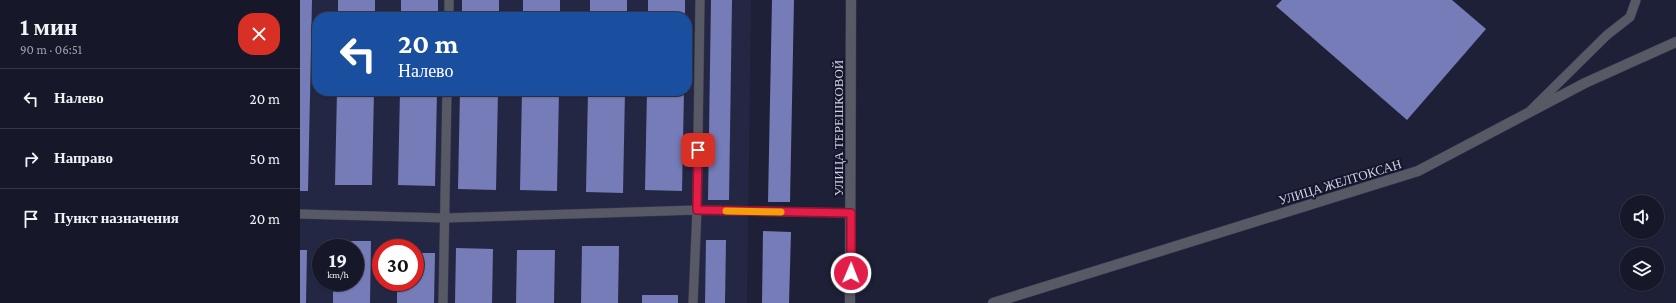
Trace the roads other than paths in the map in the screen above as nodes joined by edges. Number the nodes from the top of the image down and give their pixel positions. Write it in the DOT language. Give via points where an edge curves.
graph roads {
  1 [pos="449,0"];
  2 [pos="700,0"];
  3 [pos="851,0"];
  4 [pos="1636,0"];
  5 [pos="449,12"];
  6 [pos="1676,42"];
  7 [pos="447,96"];
  8 [pos="1528,112"];
  9 [pos="697,210"];
  10 [pos="851,213"];
  11 [pos="300,214"];
  12 [pos="445,218"];
  13 [pos="443,303"];
  14 [pos="693,303"];
  15 [pos="850,303"];
  16 [pos="993,303"];
  1 -- 5 [label="lane"];
  2 -- 9 [label="lane"];
  3 -- 10 [label="street, УЛИЦА ТЕРЕШКОВОЙ"];
  4 -- 8 [label="lane" via="1630,16 1607,34"];
  6 -- 8 [label="street, УЛИЦА ЖЕЛТОКСАН"];
  7 -- 12 [label="lane"];
  8 -- 16 [label="street, УЛИЦА ЖЕЛТОКСАН" via="1418,171"];
  9 -- 10 [label="lane"];
  9 -- 12 [label="lane"];
  9 -- 14 [label="lane"];
  10 -- 15 [label="street, УЛИЦА ТЕРЕШКОВОЙ"];
  11 -- 12 [label="lane"];
  12 -- 13 [label="lane"];
}
